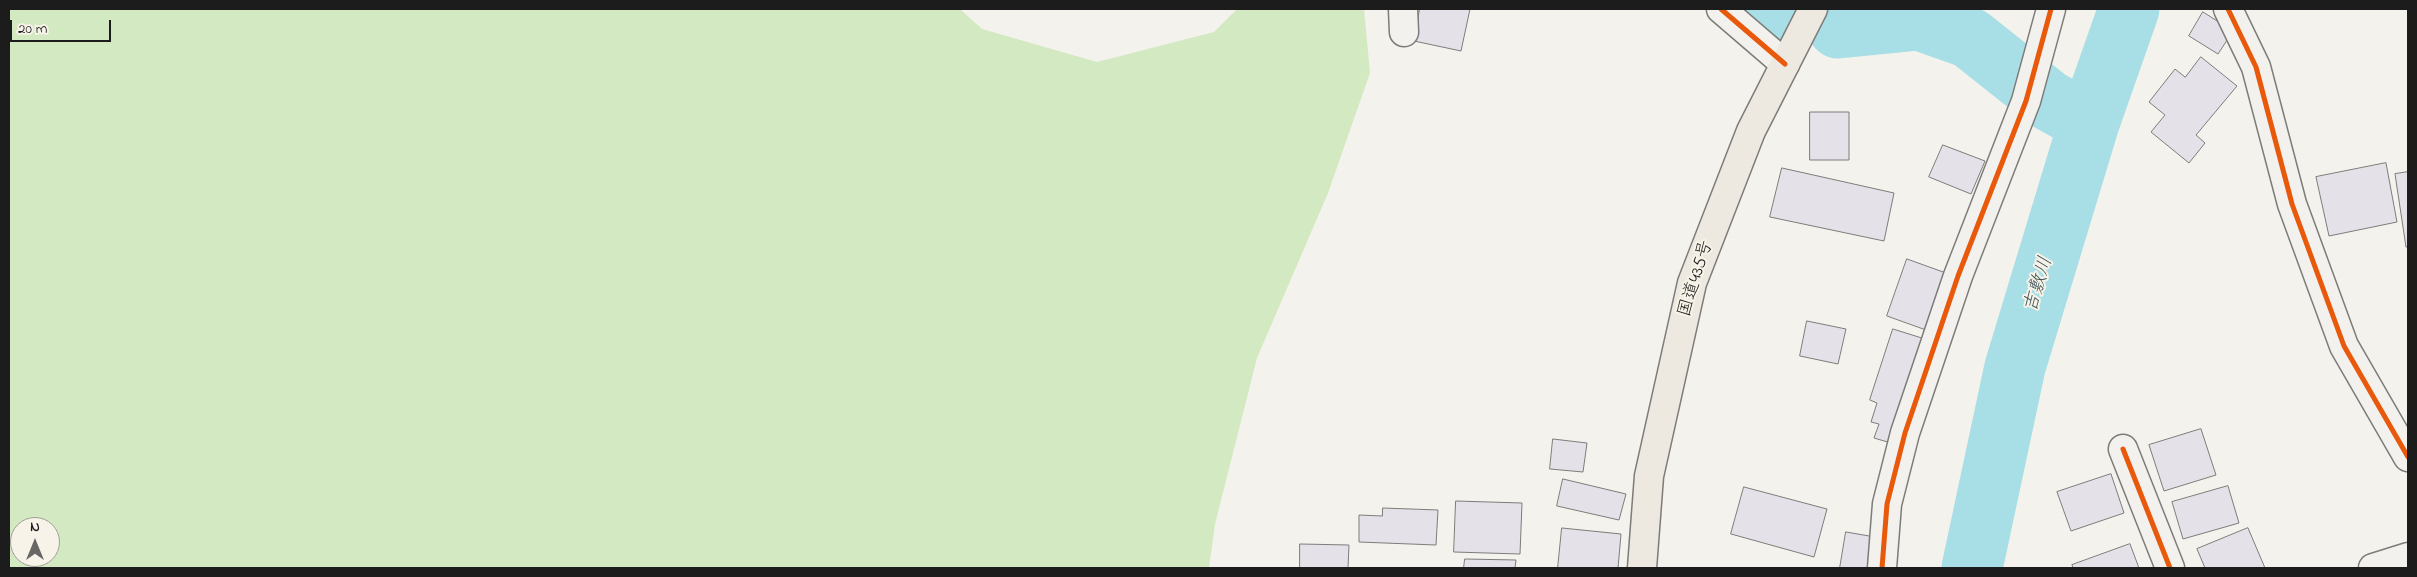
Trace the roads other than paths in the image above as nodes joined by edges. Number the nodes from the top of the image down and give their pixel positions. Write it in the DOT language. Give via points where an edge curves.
graph roads {
  1 [pos="1721,9"];
  2 [pos="1813,9"];
  3 [pos="2051,9"];
  4 [pos="2228,9"];
  5 [pos="1785,64"];
  6 [pos="2123,448"];
  7 [pos="2408,457"];
  8 [pos="2408,557"];
  9 [pos="1642,568"];
  10 [pos="1882,568"];
  11 [pos="2170,568"];
  12 [pos="2373,568"];
  1 -- 5 [label="street"];
  2 -- 5 [label="highway, 国道435号"];
  3 -- 10 [label="street" via="2026,101 1958,276 1905,433 1887,504"];
  4 -- 7 [label="street" via="2256,67 2292,204 2344,346"];
  5 -- 9 [label="highway, 国道435号" via="1751,131 1692,282 1649,476"];
  6 -- 11 [label="street"];
  8 -- 12 [label="street"];
}
